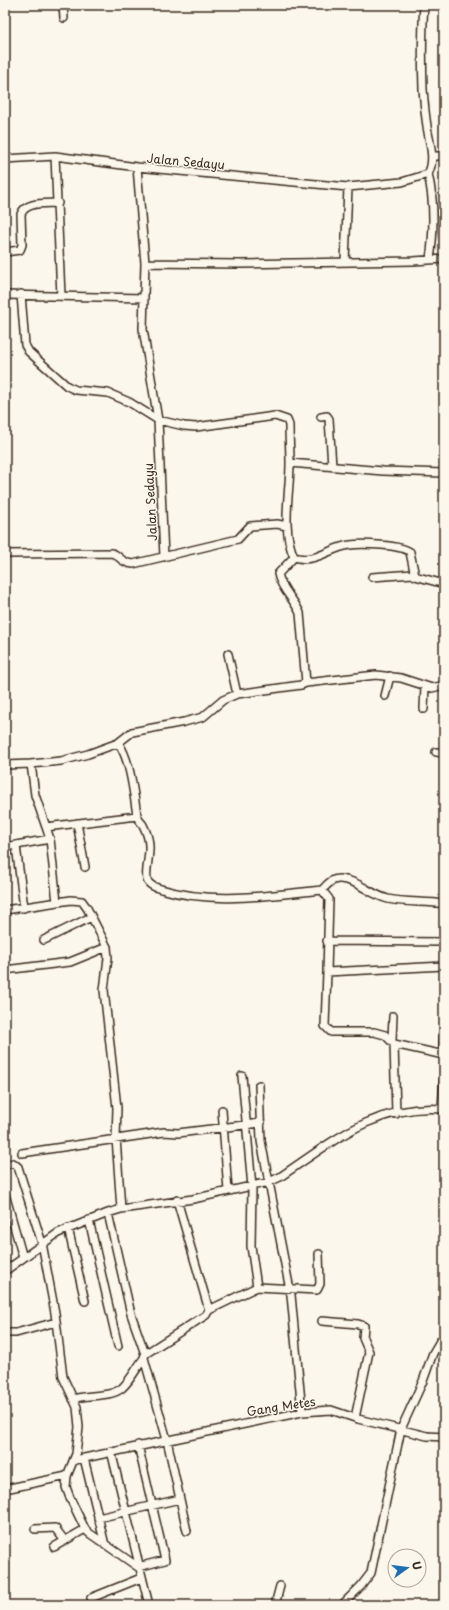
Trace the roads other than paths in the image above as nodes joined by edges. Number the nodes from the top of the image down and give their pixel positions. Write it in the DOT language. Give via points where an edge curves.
graph roads {
  1 [pos="63,5"];
  2 [pos="424,5"];
  3 [pos="64,18"];
  4 [pos="55,156"];
  5 [pos="432,156"];
  6 [pos="444,156"];
  7 [pos="5,159"];
  8 [pos="137,167"];
  9 [pos="428,174"];
  10 [pos="348,187"];
  11 [pos="58,203"];
  12 [pos="5,252"];
  13 [pos="444,259"];
  14 [pos="430,260"];
  15 [pos="344,262"];
  16 [pos="145,263"];
  17 [pos="21,294"];
  18 [pos="5,295"];
  19 [pos="61,296"];
  20 [pos="144,298"];
  21 [pos="321,417"];
  22 [pos="158,420"];
  23 [pos="290,463"];
  24 [pos="332,466"];
  25 [pos="444,473"];
  26 [pos="287,526"];
  27 [pos="5,554"];
  28 [pos="164,557"];
  29 [pos="294,557"];
  30 [pos="413,574"];
  31 [pos="372,577"];
  32 [pos="444,584"];
  33 [pos="228,654"];
  34 [pos="390,676"];
  35 [pos="306,683"];
  36 [pos="444,685"];
  37 [pos="425,686"];
  38 [pos="237,694"];
  39 [pos="385,696"];
  40 [pos="424,709"];
  41 [pos="118,743"];
  42 [pos="30,764"];
  43 [pos="5,765"];
  44 [pos="137,816"];
  45 [pos="77,823"];
  46 [pos="46,827"];
  47 [pos="50,839"];
  48 [pos="16,846"];
  49 [pos="5,847"];
  50 [pos="85,867"];
  51 [pos="322,890"];
  52 [pos="57,902"];
  53 [pos="444,904"];
  54 [pos="24,908"];
  55 [pos="5,910"];
  56 [pos="91,918"];
  57 [pos="44,940"];
  58 [pos="327,942"];
  59 [pos="444,942"];
  60 [pos="107,947"];
  61 [pos="444,966"];
  62 [pos="5,970"];
  63 [pos="327,972"];
  64 [pos="393,1016"];
  65 [pos="444,1030"];
  66 [pos="393,1042"];
  67 [pos="443,1054"];
  68 [pos="242,1076"];
  69 [pos="444,1078"];
  70 [pos="259,1085"];
  71 [pos="444,1093"];
  72 [pos="443,1109"];
  73 [pos="222,1110"];
  74 [pos="396,1114"];
  75 [pos="261,1123"];
  76 [pos="247,1124"];
  77 [pos="223,1128"];
  78 [pos="116,1138"];
  79 [pos="22,1153"];
  80 [pos="5,1165"];
  81 [pos="270,1182"];
  82 [pos="252,1187"];
  83 [pos="228,1191"];
  84 [pos="5,1194"];
  85 [pos="177,1200"];
  86 [pos="121,1208"];
  87 [pos="108,1213"];
  88 [pos="89,1220"];
  89 [pos="68,1228"];
  90 [pos="42,1243"];
  91 [pos="319,1254"];
  92 [pos="23,1258"];
  93 [pos="5,1270"];
  94 [pos="257,1287"];
  95 [pos="290,1289"];
  96 [pos="85,1301"];
  97 [pos="209,1310"];
  98 [pos="322,1321"];
  99 [pos="56,1322"];
  100 [pos="5,1333"];
  101 [pos="444,1339"];
  102 [pos="118,1346"];
  103 [pos="145,1356"];
  104 [pos="73,1399"];
  105 [pos="302,1412"];
  106 [pos="355,1418"];
  107 [pos="401,1429"];
  108 [pos="444,1437"];
  109 [pos="167,1440"];
  110 [pos="138,1445"];
  111 [pos="111,1451"];
  112 [pos="84,1458"];
  113 [pos="75,1460"];
  114 [pos="67,1476"];
  115 [pos="5,1489"];
  116 [pos="180,1499"];
  117 [pos="151,1506"];
  118 [pos="124,1512"];
  119 [pos="98,1518"];
  120 [pos="36,1529"];
  121 [pos="85,1529"];
  122 [pos="187,1531"];
  123 [pos="64,1541"];
  124 [pos="105,1545"];
  125 [pos="54,1547"];
  126 [pos="138,1567"];
  127 [pos="141,1578"];
  128 [pos="280,1586"];
  129 [pos="91,1598"];
  130 [pos="149,1605"];
  131 [pos="276,1605"];
  132 [pos="342,1605"];
  1 -- 3 [label="street"];
  2 -- 5 [label="street" via="423,88"];
  4 -- 7 [label="street"];
  4 -- 8 [label="street"];
  4 -- 11 [label="street"];
  5 -- 6 [label="street"];
  5 -- 9 [label="street"];
  8 -- 10 [label="street, Jalan Sedayu"];
  8 -- 16 [label="street, Jalan Sedayu"];
  9 -- 10 [label="street, Jalan Sedayu" via="402,182"];
  9 -- 14 [label="street" via="434,227"];
  10 -- 15 [label="street"];
  11 -- 12 [label="street" via="26,207 21,214 20,250"];
  11 -- 19 [label="street"];
  13 -- 14 [label="street"];
  14 -- 15 [label="street"];
  15 -- 16 [label="street"];
  16 -- 20 [label="street, Jalan Sedayu"];
  17 -- 18 [label="street"];
  17 -- 19 [label="street"];
  17 -- 22 [label="street" via="24,340 29,352 68,386 76,390 108,393 129,402"];
  19 -- 20 [label="street"];
  20 -- 22 [label="street, Jalan Sedayu" via="143,329"];
  21 -- 24 [label="street" via="329,418"];
  22 -- 23 [label="street" via="196,427 274,416 284,417 289,425"];
  22 -- 28 [label="street, Jalan Sedayu"];
  23 -- 24 [label="street"];
  23 -- 26 [label="street"];
  24 -- 25 [label="street"];
  26 -- 28 [label="street, Jalan Sedayu" via="250,526 238,539"];
  26 -- 29 [label="street"];
  27 -- 28 [label="street, Jalan Sedayu" via="112,553 122,561 133,564"];
  29 -- 30 [label="street" via="316,558 350,545 400,547 410,552"];
  29 -- 35 [label="street" via="278,574 281,585 300,613"];
  30 -- 31 [label="street"];
  30 -- 32 [label="street" via="417,578"];
  33 -- 38 [label="street"];
  34 -- 35 [label="street" via="376,675"];
  34 -- 37 [label="street"];
  34 -- 39 [label="street"];
  35 -- 38 [label="street"];
  36 -- 37 [label="street" via="432,688"];
  37 -- 40 [label="street"];
  38 -- 41 [label="street" via="223,700 203,717 132,732"];
  41 -- 42 [label="street" via="74,757"];
  41 -- 44 [label="street" via="123,750"];
  42 -- 43 [label="street"];
  42 -- 46 [label="street" via="35,795"];
  44 -- 45 [label="street"];
  44 -- 51 [label="street" via="147,835 147,877 153,886 167,891 207,897 274,895"];
  45 -- 46 [label="street"];
  45 -- 50 [label="street"];
  46 -- 47 [label="street"];
  47 -- 48 [label="street"];
  47 -- 52 [label="street"];
  48 -- 49 [label="street"];
  48 -- 54 [label="street"];
  51 -- 53 [label="street" via="332,880 339,878 359,884 389,899"];
  51 -- 58 [label="street" via="329,899"];
  52 -- 54 [label="street"];
  52 -- 56 [label="street" via="82,901"];
  54 -- 55 [label="street"];
  56 -- 57 [label="street"];
  56 -- 60 [label="street"];
  58 -- 59 [label="street"];
  58 -- 63 [label="street"];
  60 -- 62 [label="street" via="70,962"];
  60 -- 78 [label="street" via="104,990 117,1108"];
  61 -- 63 [label="street"];
  63 -- 66 [label="street" via="326,1030 374,1032 385,1035"];
  64 -- 66 [label="street"];
  65 -- 67 [label="street"];
  66 -- 67 [label="street"];
  66 -- 74 [label="street"];
  68 -- 76 [label="street"];
  69 -- 71 [label="street"];
  70 -- 75 [label="street"];
  71 -- 72 [label="street"];
  72 -- 74 [label="street" via="419,1109"];
  73 -- 77 [label="street"];
  74 -- 81 [label="street" via="372,1119 352,1129"];
  75 -- 76 [label="street"];
  75 -- 81 [label="street" via="260,1141"];
  76 -- 77 [label="street"];
  76 -- 82 [label="street"];
  77 -- 78 [label="street"];
  77 -- 83 [label="street"];
  78 -- 79 [label="street"];
  78 -- 86 [label="street"];
  80 -- 90 [label="street" via="13,1163 18,1167"];
  81 -- 82 [label="street"];
  81 -- 95 [label="street"];
  82 -- 83 [label="street"];
  82 -- 94 [label="street" via="251,1246"];
  83 -- 85 [label="street"];
  84 -- 92 [label="street"];
  85 -- 86 [label="street"];
  85 -- 97 [label="street"];
  86 -- 87 [label="street"];
  87 -- 88 [label="street"];
  87 -- 103 [label="street" via="131,1314"];
  88 -- 89 [label="street"];
  88 -- 102 [label="street"];
  89 -- 90 [label="street"];
  89 -- 96 [label="street"];
  90 -- 92 [label="street"];
  90 -- 99 [label="street"];
  91 -- 95 [label="street" via="319,1288"];
  92 -- 93 [label="street"];
  94 -- 95 [label="street"];
  94 -- 97 [label="street"];
  95 -- 105 [label="street"];
  97 -- 103 [label="street" via="206,1315"];
  98 -- 106 [label="street" via="364,1326 364,1338 369,1352"];
  99 -- 100 [label="street" via="16,1333"];
  99 -- 104 [label="street" via="63,1377"];
  101 -- 107 [label="street" via="433,1353"];
  103 -- 104 [label="street" via="126,1383 115,1392"];
  103 -- 109 [label="street"];
  104 -- 113 [label="street" via="78,1422"];
  105 -- 106 [label="street, Gang Metes" via="331,1410"];
  105 -- 109 [label="street, Gang Metes"];
  106 -- 107 [label="street, Gang Metes"];
  107 -- 108 [label="street, Gang Metes" via="427,1436"];
  107 -- 132 [label="street" via="371,1573"];
  109 -- 110 [label="street, Gang Metes"];
  109 -- 116 [label="street"];
  110 -- 111 [label="street, Gang Metes"];
  110 -- 117 [label="street"];
  111 -- 112 [label="street, Gang Metes"];
  111 -- 118 [label="street"];
  112 -- 113 [label="street, Gang Metes"];
  112 -- 119 [label="street"];
  113 -- 114 [label="street"];
  114 -- 115 [label="street"];
  114 -- 121 [label="street" via="68,1493"];
  116 -- 117 [label="street"];
  116 -- 122 [label="street"];
  117 -- 118 [label="street"];
  117 -- 126 [label="street" via="165,1560"];
  118 -- 119 [label="street"];
  118 -- 126 [label="street"];
  119 -- 124 [label="street"];
  120 -- 123 [label="street" via="55,1528"];
  121 -- 123 [label="street"];
  121 -- 124 [label="street"];
  123 -- 125 [label="street"];
  124 -- 126 [label="street"];
  126 -- 127 [label="street"];
  127 -- 129 [label="street"];
  127 -- 130 [label="street"];
  128 -- 131 [label="street"];
}
